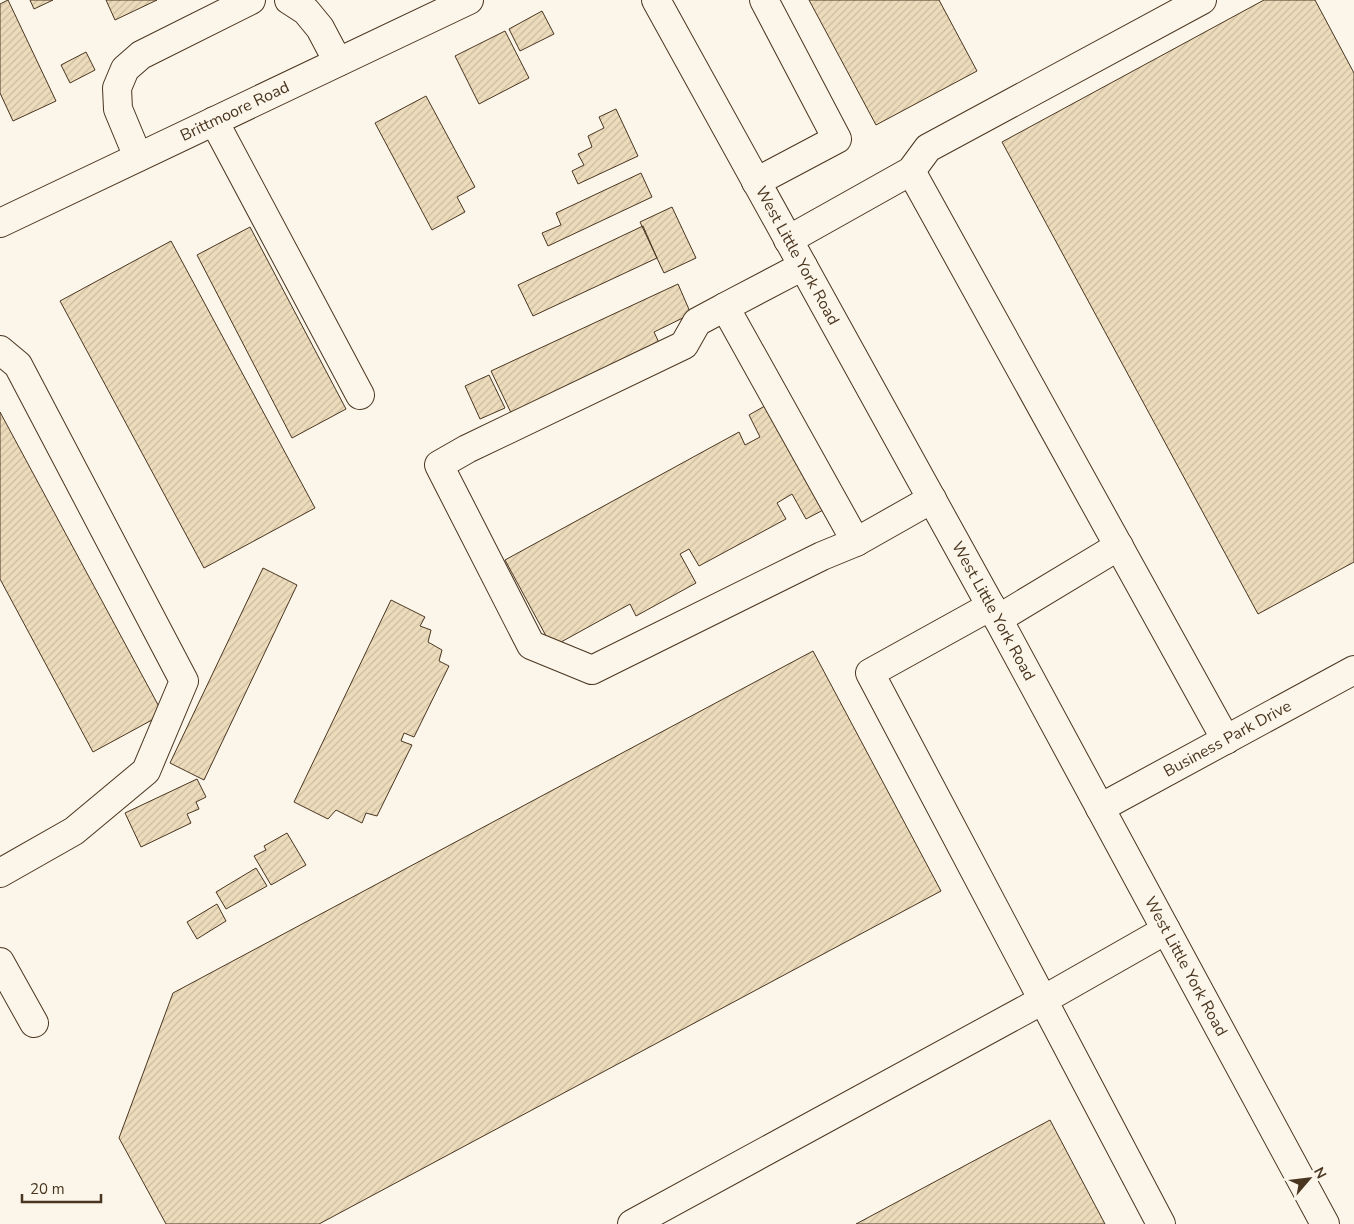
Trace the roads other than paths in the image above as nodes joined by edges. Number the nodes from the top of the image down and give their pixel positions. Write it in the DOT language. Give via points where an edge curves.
graph roads {
  1 [pos="250,0"];
  2 [pos="289,0"];
  3 [pos="468,0"];
  4 [pos="656,0"];
  5 [pos="764,0"];
  6 [pos="1202,0"];
  7 [pos="439,6"];
  8 [pos="338,62"];
  9 [pos="214,121"];
  10 [pos="138,157"];
  11 [pos="911,171"];
  12 [pos="756,182"];
  13 [pos="0,223"];
  14 [pos="788,240"];
  15 [pos="803,266"];
  16 [pos="725,307"];
  17 [pos="0,350"];
  18 [pos="360,395"];
  19 [pos="932,499"];
  20 [pos="856,542"];
  21 [pos="1119,546"];
  22 [pos="994,612"];
  23 [pos="1354,670"];
  24 [pos="1226,740"];
  25 [pos="1100,808"];
  26 [pos="0,873"];
  27 [pos="1166,930"];
  28 [pos="0,962"];
  29 [pos="1043,1000"];
  30 [pos="34,1023"];
  31 [pos="632,1224"];
  32 [pos="1160,1224"];
  33 [pos="1325,1224"];
  1 -- 10 [label="main road" via="141,54 125,69 117,88 118,109"];
  2 -- 8 [label="main road" via="306,11 320,28"];
  3 -- 7 [label="main road, Brittmoore Road"];
  4 -- 12 [label="main road, West Little York Road"];
  5 -- 12 [label="main road" via="837,139"];
  6 -- 11 [label="main road" via="928,148"];
  7 -- 8 [label="main road, Brittmoore Road"];
  8 -- 9 [label="main road, Brittmoore Road"];
  9 -- 10 [label="main road, Brittmoore Road"];
  9 -- 18 [label="main road"];
  10 -- 13 [label="main road, Brittmoore Road"];
  11 -- 14 [label="main road"];
  11 -- 21 [label="main road"];
  12 -- 14 [label="main road, West Little York Road"];
  14 -- 15 [label="main road, West Little York Road"];
  15 -- 16 [label="main road"];
  15 -- 19 [label="main road, West Little York Road"];
  16 -- 20 [label="main road"];
  16 -- 20 [label="main road" via="697,322 684,345 439,465 531,645 592,670"];
  17 -- 26 [label="main road" via="18,365 184,681 146,771 74,831"];
  19 -- 20 [label="main road"];
  19 -- 22 [label="main road, West Little York Road"];
  21 -- 22 [label="main road"];
  21 -- 24 [label="main road"];
  22 -- 25 [label="main road, West Little York Road"];
  22 -- 29 [label="main road" via="870,673"];
  23 -- 24 [label="main road, Business Park Drive"];
  24 -- 25 [label="main road, Business Park Drive"];
  25 -- 27 [label="main road, West Little York Road"];
  27 -- 29 [label="main road"];
  27 -- 33 [label="main road, West Little York Road"];
  28 -- 30 [label="main road"];
  29 -- 31 [label="main road"];
  29 -- 32 [label="main road"];
}
